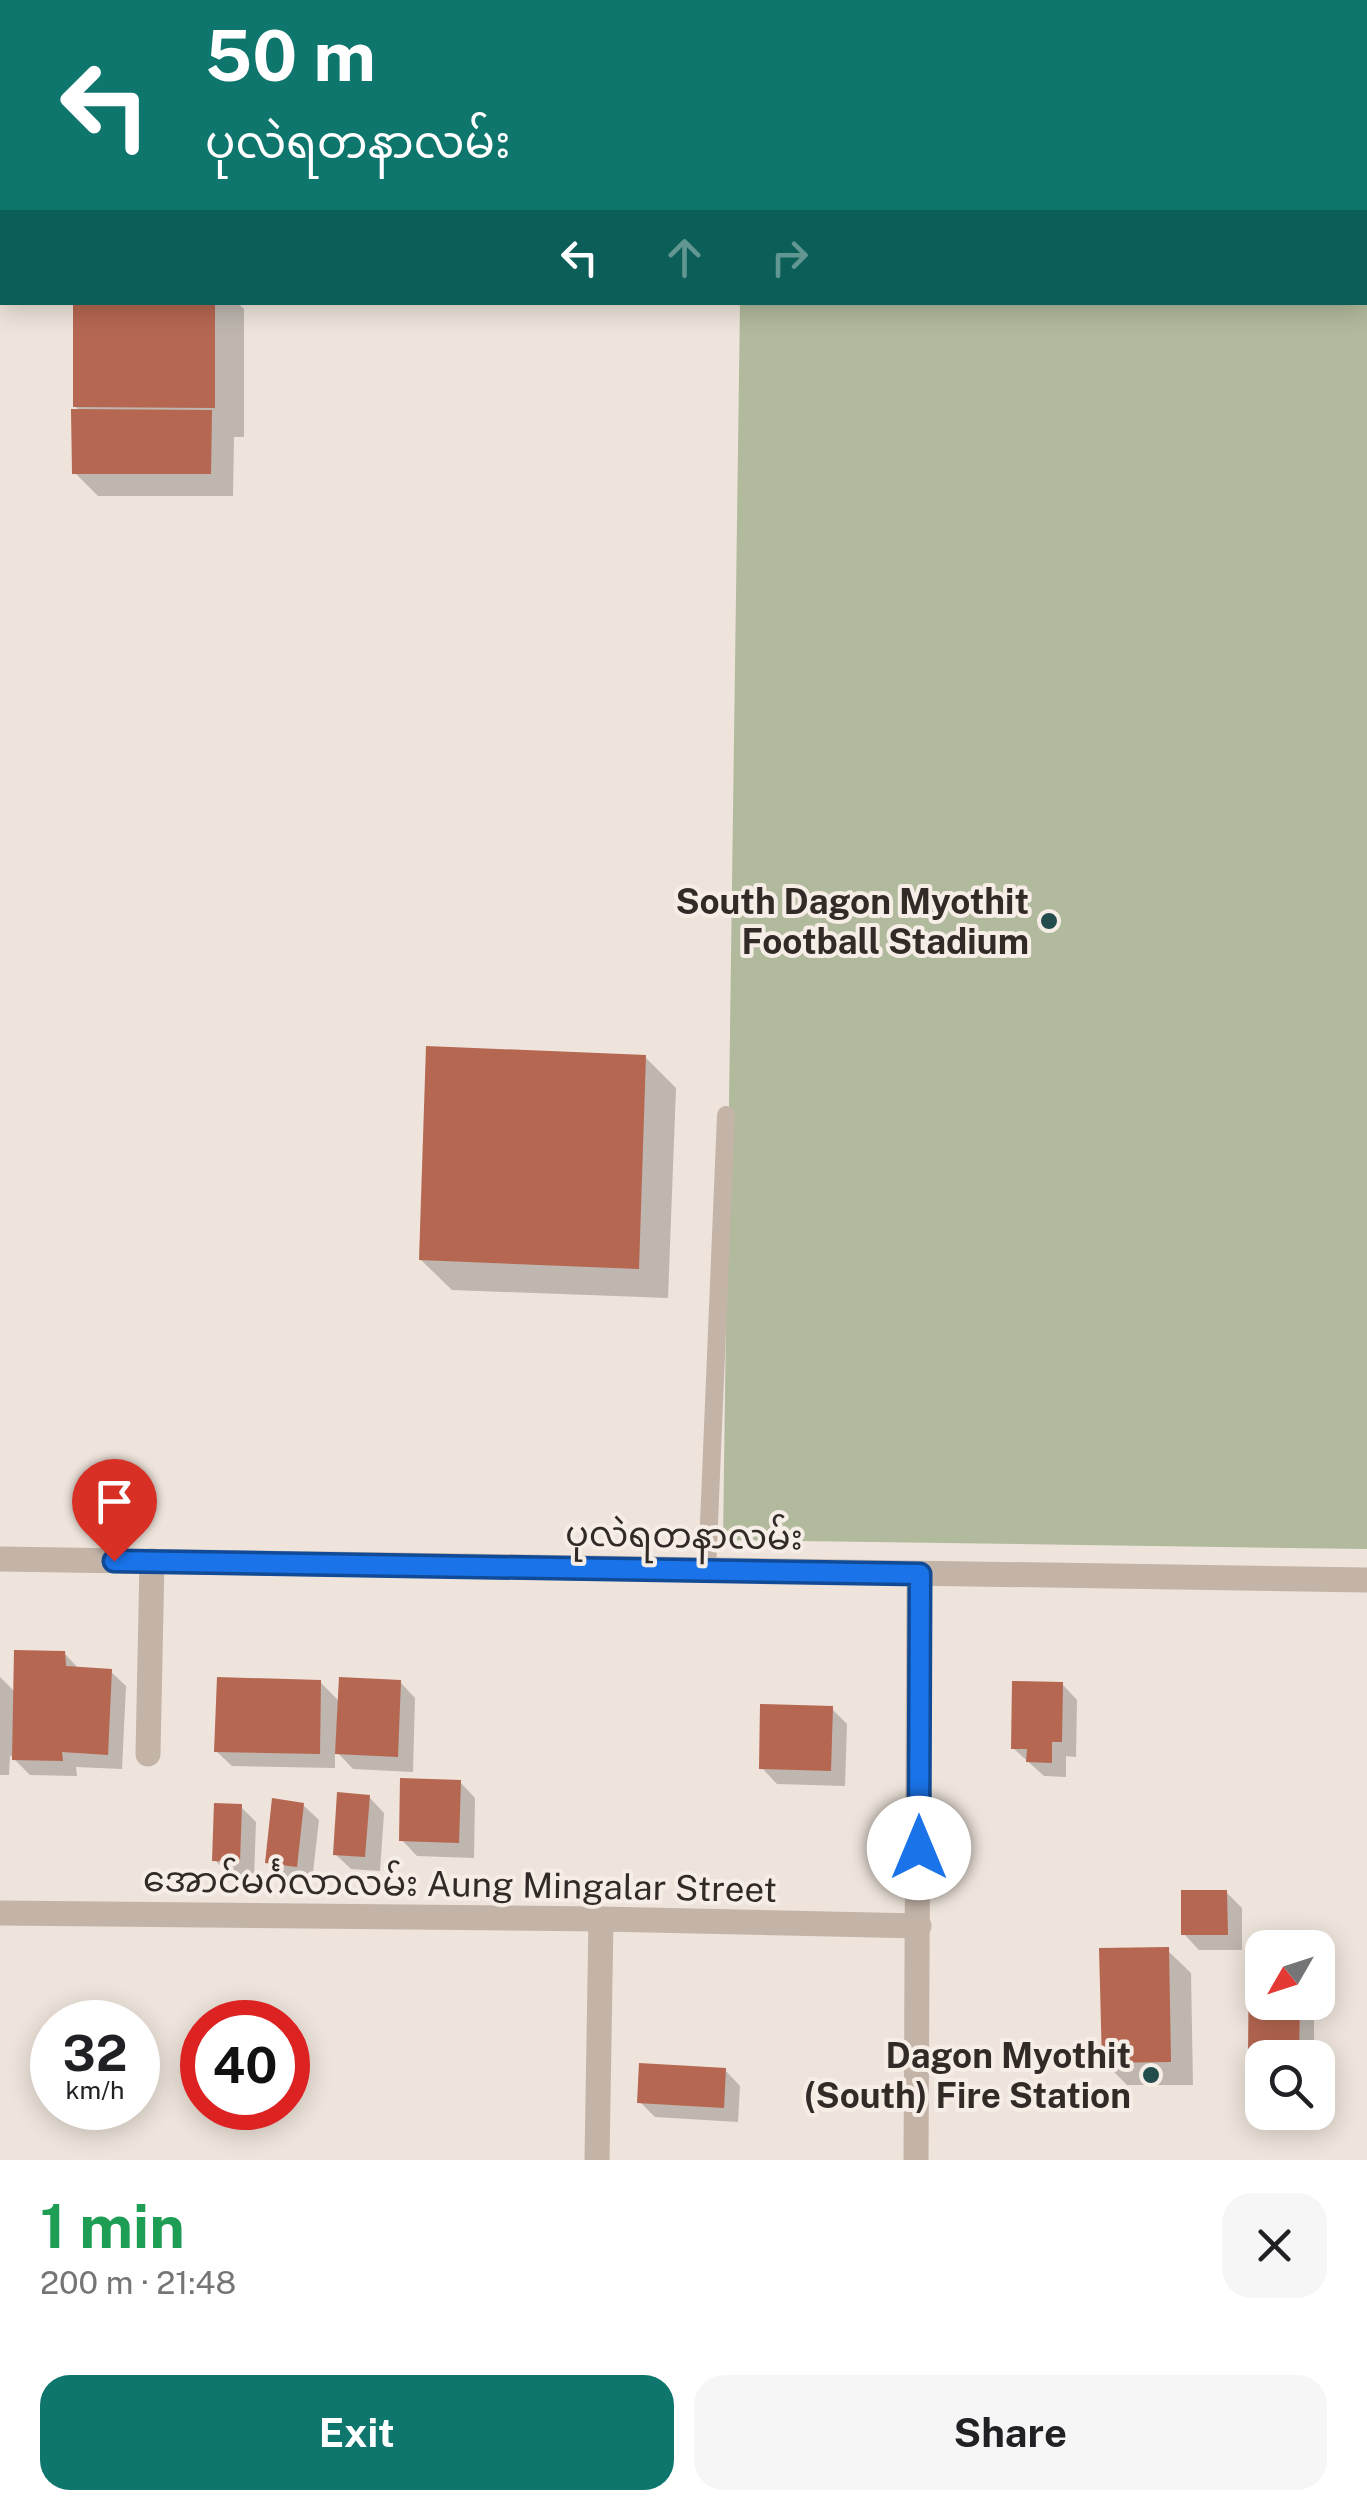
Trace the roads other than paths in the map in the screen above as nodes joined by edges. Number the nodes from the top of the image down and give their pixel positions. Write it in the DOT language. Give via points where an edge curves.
graph roads {
  1 [pos="726,1115"];
  2 [pos="0,1559"];
  3 [pos="152,1562"];
  4 [pos="708,1571"];
  5 [pos="920,1574"];
  6 [pos="1367,1580"];
  7 [pos="148,1754"];
  8 [pos="0,1913"];
  9 [pos="601,1919"];
  10 [pos="919,1926"];
  11 [pos="598,2160"];
  12 [pos="916,2160"];
  1 -- 4 [label="lane"];
  2 -- 3 [label="street, ပုလဲရတနာလမ်း"];
  3 -- 4 [label="street, ပုလဲရတနာလမ်း"];
  3 -- 7 [label="street"];
  4 -- 5 [label="street, ပုလဲရတနာလမ်း"];
  5 -- 6 [label="street, ပုလဲရတနာလမ်း"];
  5 -- 10 [label="street"];
  8 -- 9 [label="street, အောင်မင်္ဂလာလမ်း Aung Mingalar Street"];
  9 -- 10 [label="street, အောင်မင်္ဂလာလမ်း Aung Mingalar Street"];
  9 -- 11 [label="street"];
  10 -- 12 [label="street"];
}
